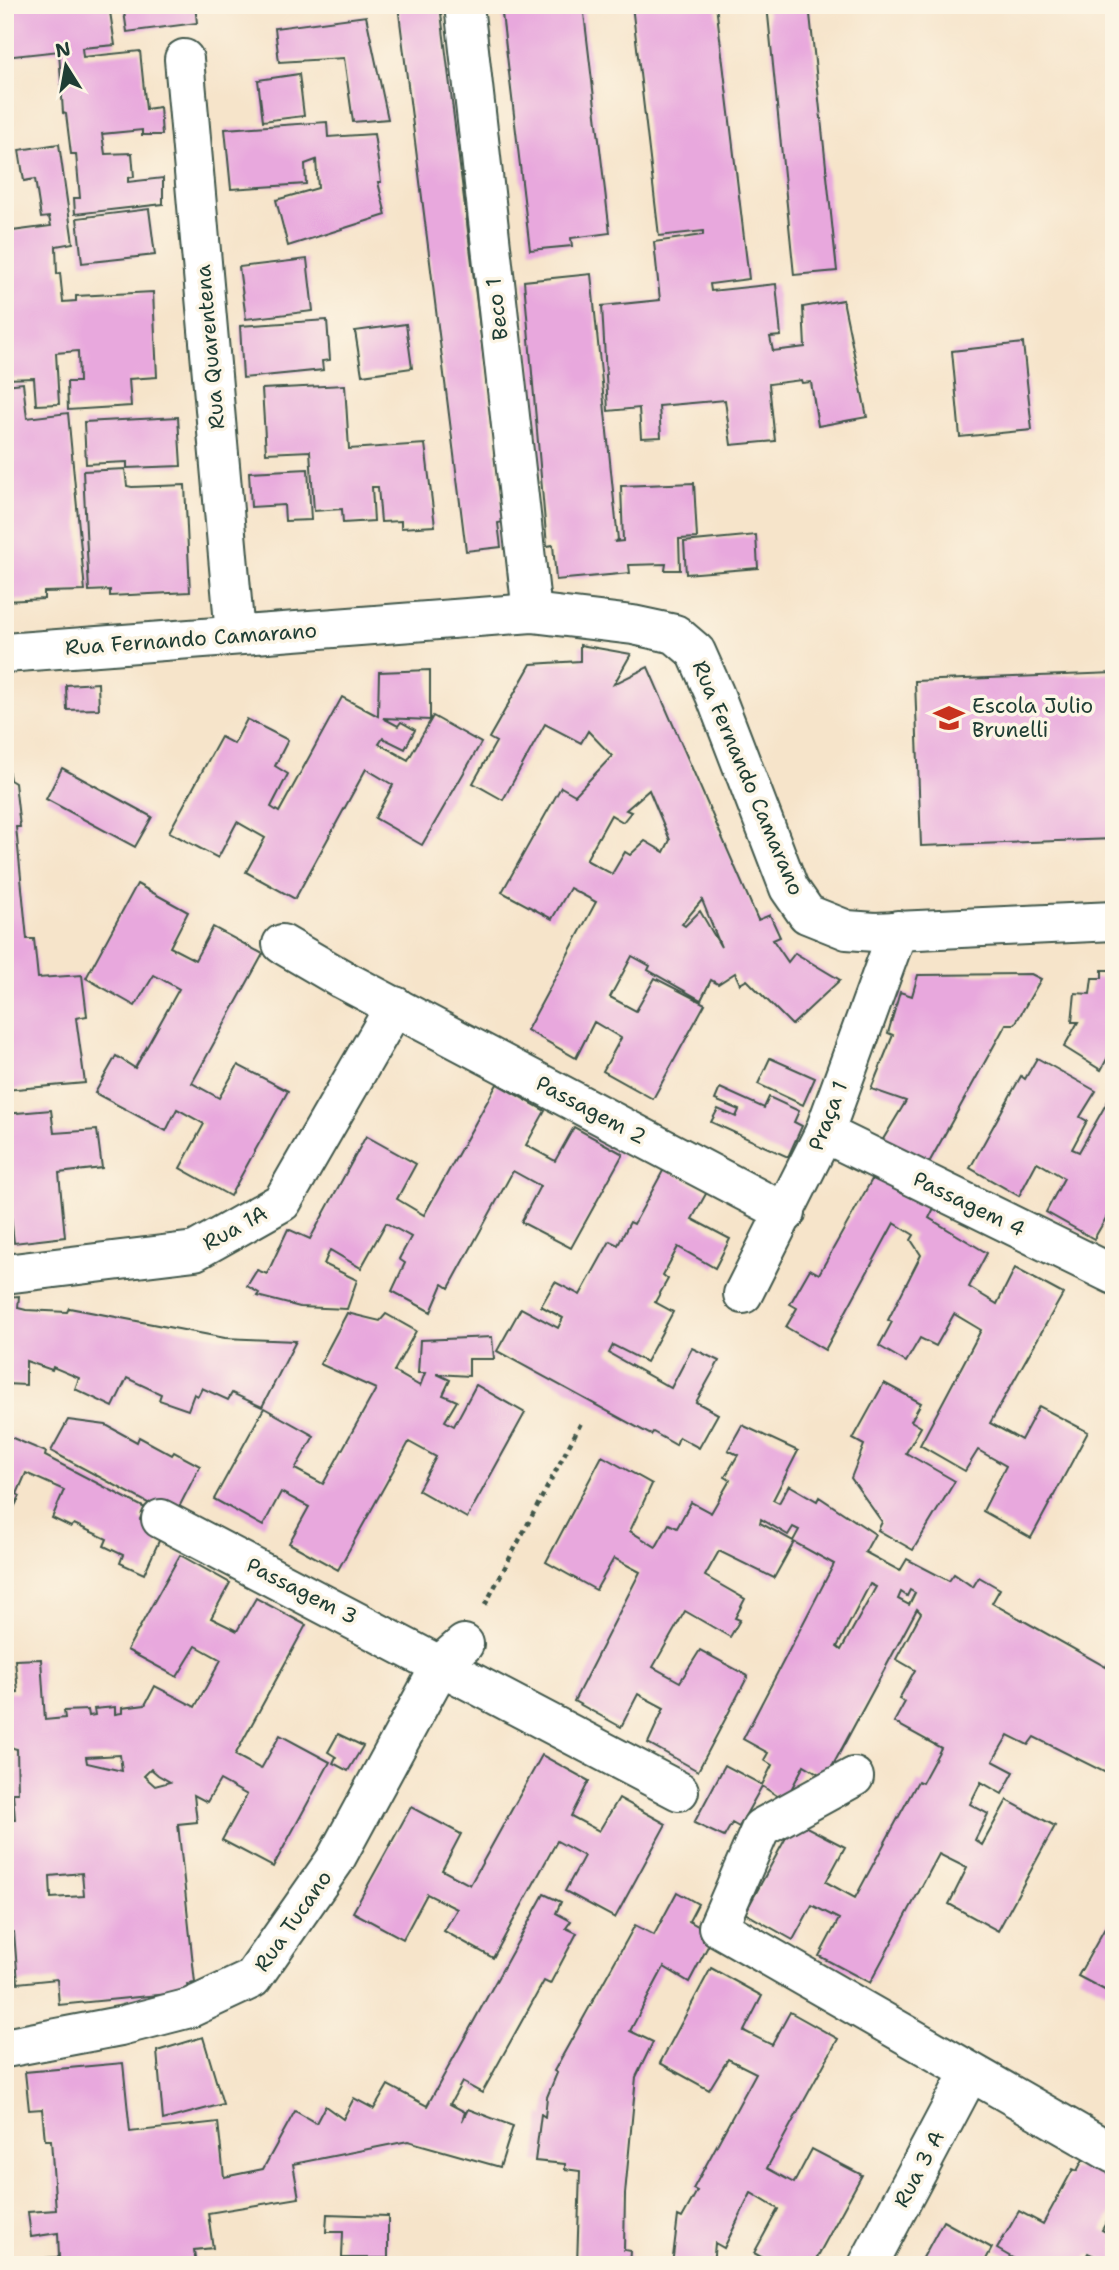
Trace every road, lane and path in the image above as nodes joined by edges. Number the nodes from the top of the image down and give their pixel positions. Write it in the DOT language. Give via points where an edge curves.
graph roads {
  1 [pos="464,5"];
  2 [pos="184,59"];
  3 [pos="532,613"];
  4 [pos="235,635"];
  5 [pos="5,653"];
  6 [pos="1114,920"];
  7 [pos="898,930"];
  8 [pos="282,944"];
  9 [pos="395,1006"];
  10 [pos="824,1133"];
  11 [pos="786,1213"];
  12 [pos="5,1274"];
  13 [pos="1114,1275"];
  14 [pos="743,1294"];
  15 [pos="581,1423"];
  16 [pos="161,1519"];
  17 [pos="453,1654"];
  18 [pos="853,1777"];
  19 [pos="679,1791"];
  20 [pos="5,2048"];
  21 [pos="969,2074"];
  22 [pos="1114,2154"];
  23 [pos="868,2265"];
  1 -- 3 [label="street, Beco 1"];
  2 -- 4 [label="street, Rua Quarentena"];
  3 -- 4 [label="street, Rua Fernando Camarano"];
  3 -- 7 [label="street, Rua Fernando Camarano" via="675,634 696,652 789,888 807,914 847,930"];
  4 -- 5 [label="street, Rua Fernando Camarano"];
  6 -- 7 [label="street, Rua Fernando Camarano"];
  7 -- 10 [label="street, Praça 1"];
  8 -- 9 [label="street, Passagem 2"];
  9 -- 11 [label="street, Passagem 2"];
  9 -- 12 [label="street, Rua 1A" via="282,1202 195,1251"];
  10 -- 11 [label="street, Praça 1"];
  10 -- 13 [label="street, Passagem 4"];
  11 -- 14 [label="street, Praça 1"];
  15 -- 17 [label="path"];
  16 -- 17 [label="street, Passagem 3"];
  17 -- 19 [label="street, Passagem 3"];
  17 -- 20 [label="street, Rua Tucano" via="335,1860 252,1979 190,2008"];
  18 -- 21 [label="street" via="761,1828 718,1927"];
  21 -- 22 [label="street"];
  21 -- 23 [label="street, Rua 3 A"];
}
